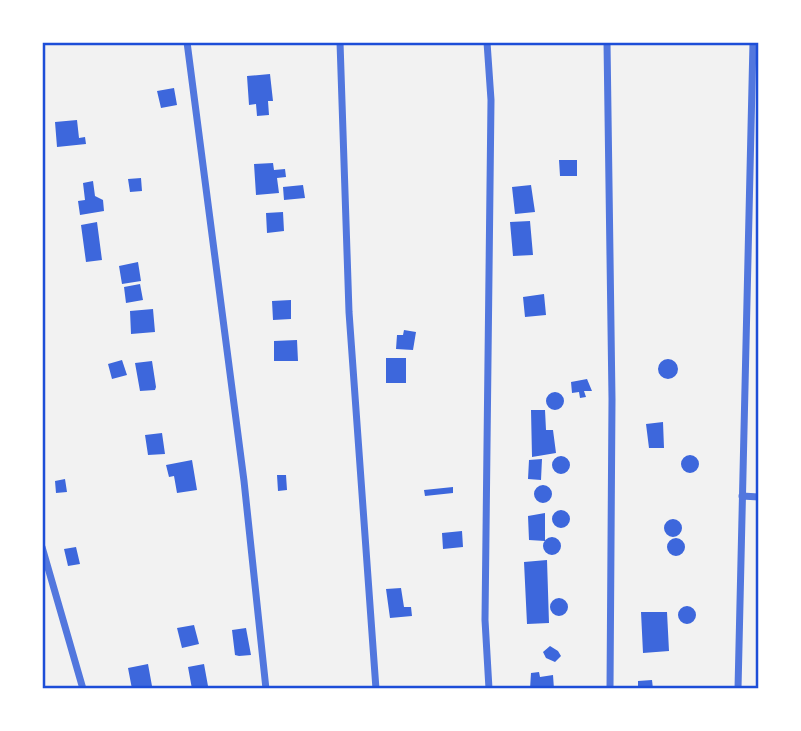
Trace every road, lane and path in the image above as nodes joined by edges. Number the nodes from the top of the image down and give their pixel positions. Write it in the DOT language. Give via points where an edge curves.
graph roads {
  1 [pos="187,42"];
  2 [pos="340,42"];
  3 [pos="487,42"];
  4 [pos="607,42"];
  5 [pos="753,42"];
  6 [pos="742,496"];
  7 [pos="759,497"];
  8 [pos="42,547"];
  9 [pos="83,689"];
  10 [pos="266,689"];
  11 [pos="376,689"];
  12 [pos="489,689"];
  13 [pos="610,689"];
  14 [pos="738,689"];
  1 -- 10 [label="street"];
  2 -- 11 [label="street" via="349,312"];
  3 -- 12 [label="street" via="491,100 485,620"];
  4 -- 13 [label="street"];
  5 -- 6 [label="street"];
  6 -- 7 [label="street"];
  6 -- 14 [label="street"];
  8 -- 9 [label="street"];
}
